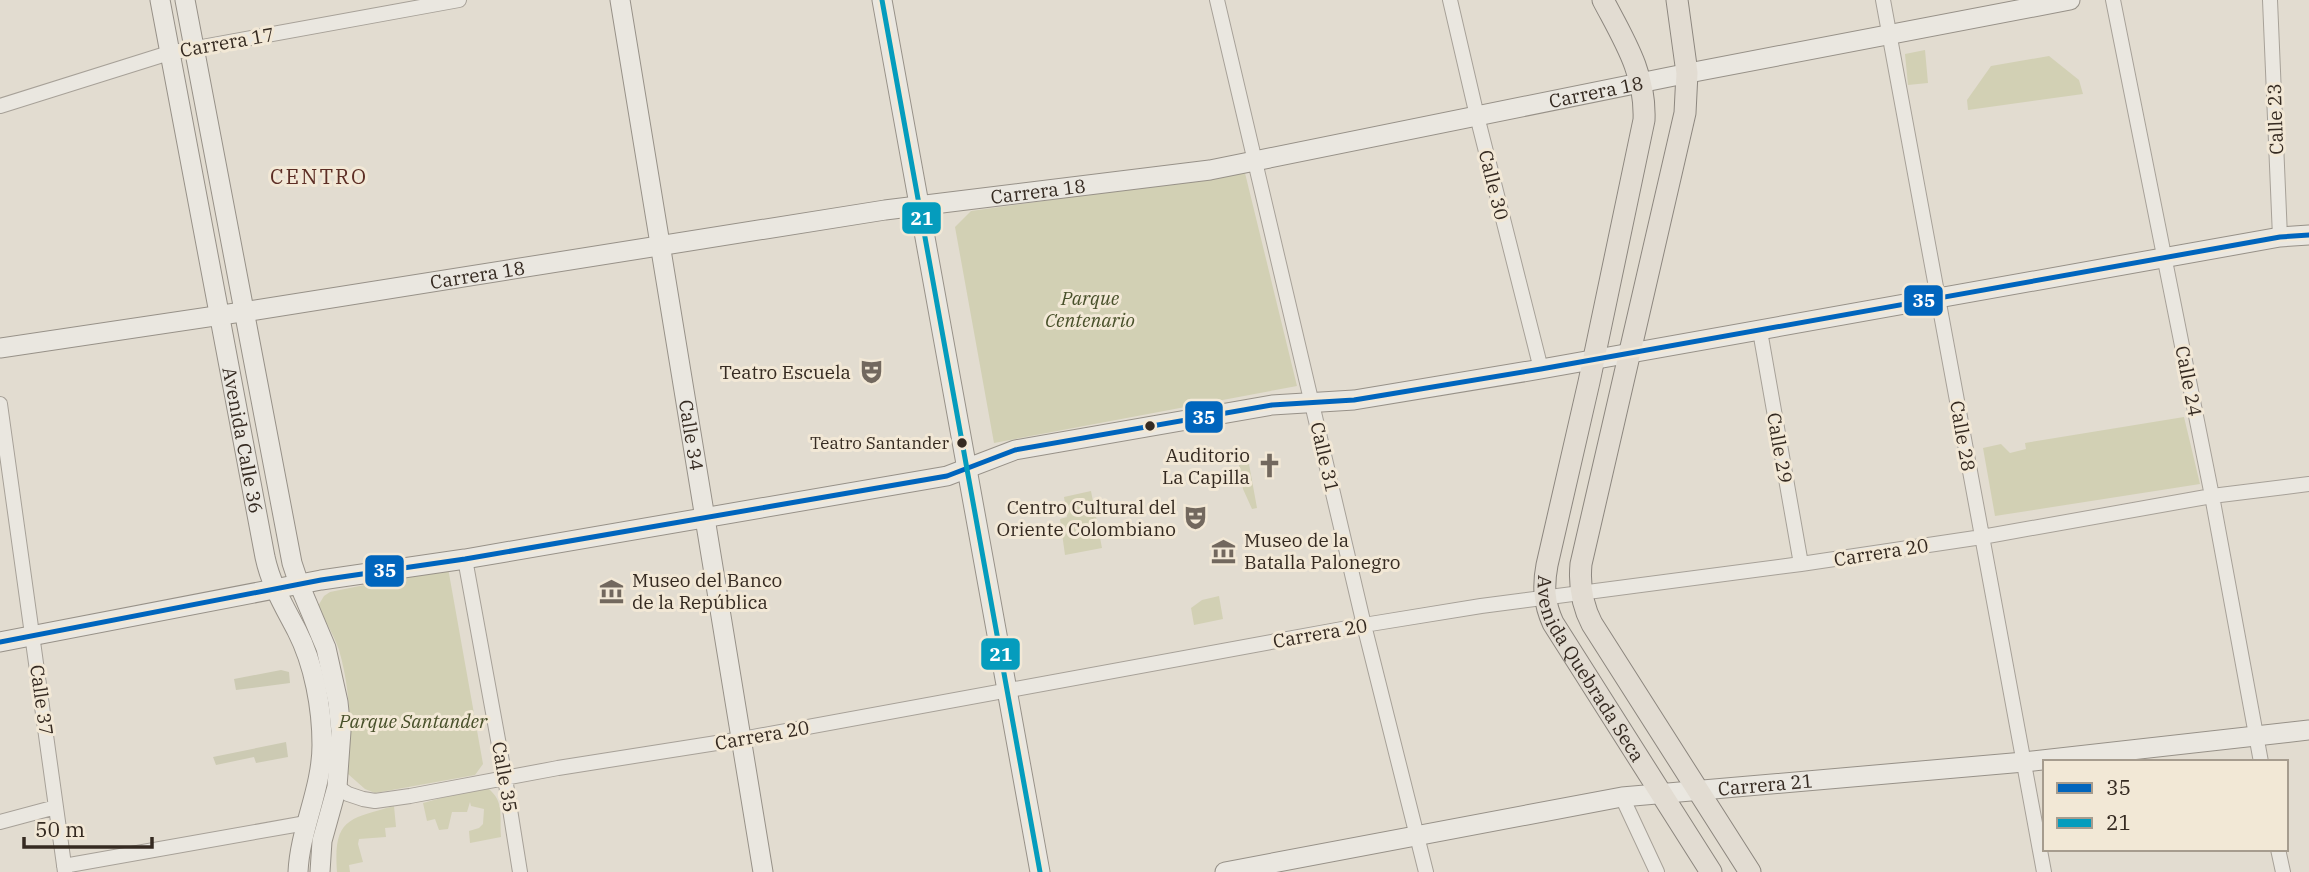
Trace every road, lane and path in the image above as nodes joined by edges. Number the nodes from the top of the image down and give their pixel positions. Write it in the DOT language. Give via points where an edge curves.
graph roads {
  1 [pos="160,0"];
  2 [pos="185,0"];
  3 [pos="460,0"];
  4 [pos="620,0"];
  5 [pos="882,0"];
  6 [pos="1216,0"];
  7 [pos="1450,0"];
  8 [pos="1603,0"];
  9 [pos="1677,0"];
  10 [pos="1882,0"];
  11 [pos="2070,0"];
  12 [pos="2113,0"];
  13 [pos="2270,0"];
  14 [pos="1889,34"];
  15 [pos="194,48"];
  16 [pos="170,52"];
  17 [pos="1687,73"];
  18 [pos="1642,82"];
  19 [pos="0,106"];
  20 [pos="1477,116"];
  21 [pos="1255,161"];
  22 [pos="919,206"];
  23 [pos="2309,235"];
  24 [pos="2280,237"];
  25 [pos="661,246"];
  26 [pos="2164,258"];
  27 [pos="1938,299"];
  28 [pos="244,312"];
  29 [pos="219,316"];
  30 [pos="1760,331"];
  31 [pos="0,348"];
  32 [pos="1630,354"];
  33 [pos="1593,360"];
  34 [pos="1541,369"];
  35 [pos="1312,403"];
  36 [pos="0,404"];
  37 [pos="968,469"];
  38 [pos="2309,484"];
  39 [pos="2212,496"];
  40 [pos="705,516"];
  41 [pos="1982,537"];
  42 [pos="465,559"];
  43 [pos="1801,564"];
  44 [pos="299,584"];
  45 [pos="274,589"];
  46 [pos="1581,594"];
  47 [pos="1544,599"];
  48 [pos="1364,625"];
  49 [pos="33,635"];
  50 [pos="0,642"];
  51 [pos="1008,690"];
  52 [pos="2309,730"];
  53 [pos="2256,736"];
  54 [pos="742,739"];
  55 [pos="2261,760"];
  56 [pos="2024,762"];
  57 [pos="505,778"];
  58 [pos="337,787"];
  59 [pos="1698,790"];
  60 [pos="1662,793"];
  61 [pos="1622,797"];
  62 [pos="56,807"];
  63 [pos="0,822"];
  64 [pos="306,823"];
  65 [pos="1417,835"];
  66 [pos="2278,851"];
  67 [pos="65,869"];
  68 [pos="298,872"];
  69 [pos="320,872"];
  70 [pos="520,872"];
  71 [pos="763,872"];
  72 [pos="1040,872"];
  73 [pos="1225,872"];
  74 [pos="1426,872"];
  75 [pos="1657,872"];
  76 [pos="1712,872"];
  77 [pos="1750,872"];
  78 [pos="2044,872"];
  79 [pos="2283,872"];
  1 -- 16 [label="street, Avenida Calle 36"];
  2 -- 15 [label="street, Avenida Calle 36"];
  3 -- 15 [label="street, Carrera 17"];
  4 -- 25 [label="street, Calle 34"];
  5 -- 22 [label="street"];
  6 -- 21 [label="street, Calle 31"];
  7 -- 20 [label="street, Calle 30"];
  8 -- 18 [label="main road, Avenida Quebrada Seca"];
  9 -- 17 [label="main road, Avenida Quebrada Seca"];
  10 -- 14 [label="street, Calle 28"];
  11 -- 14 [label="street, Carrera 18"];
  12 -- 26 [label="street, Calle 24"];
  13 -- 24 [label="street, Calle 23"];
  14 -- 17 [label="street, Carrera 18"];
  14 -- 27 [label="street, Calle 28"];
  15 -- 16 [label="street, Carrera 17"];
  15 -- 28 [label="street, Avenida Calle 36"];
  16 -- 19 [label="street, Carrera 17"];
  16 -- 29 [label="street, Avenida Calle 36"];
  17 -- 18 [label="street, Carrera 18"];
  17 -- 32 [label="main road, Avenida Quebrada Seca" via="1683,125"];
  18 -- 20 [label="street, Carrera 18"];
  18 -- 33 [label="main road, Avenida Quebrada Seca" via="1642,138"];
  20 -- 21 [label="street, Carrera 18"];
  20 -- 34 [label="street, Calle 30"];
  21 -- 22 [label="street, Carrera 18"];
  21 -- 35 [label="street, Calle 31"];
  22 -- 25 [label="street, Carrera 18"];
  22 -- 37 [label="street"];
  23 -- 24 [label="street"];
  24 -- 26 [label="street"];
  25 -- 28 [label="street, Carrera 18"];
  25 -- 40 [label="street, Calle 34"];
  26 -- 27 [label="street"];
  26 -- 39 [label="street, Calle 24"];
  27 -- 30 [label="street"];
  27 -- 41 [label="street, Calle 28"];
  28 -- 29 [label="street, Carrera 18"];
  28 -- 44 [label="street, Avenida Calle 36"];
  29 -- 31 [label="street, Carrera 18"];
  29 -- 45 [label="street, Avenida Calle 36"];
  30 -- 32 [label="street"];
  30 -- 43 [label="street, Calle 29"];
  32 -- 33 [label="street"];
  32 -- 46 [label="main road, Avenida Quebrada Seca" via="1581,564"];
  33 -- 34 [label="street"];
  33 -- 47 [label="main road, Avenida Quebrada Seca" via="1544,579"];
  34 -- 35 [label="street"];
  35 -- 37 [label="street" via="1272,405 1015,450"];
  35 -- 48 [label="street, Calle 31"];
  36 -- 49 [label="street, Calle 37"];
  37 -- 40 [label="street"];
  37 -- 51 [label="street"];
  38 -- 39 [label="street, Carrera 20"];
  39 -- 41 [label="street, Carrera 20"];
  39 -- 53 [label="street, Calle 24"];
  40 -- 42 [label="street"];
  40 -- 54 [label="street, Calle 34"];
  41 -- 43 [label="street, Carrera 20"];
  41 -- 56 [label="street, Calle 28"];
  42 -- 44 [label="street"];
  42 -- 57 [label="street, Calle 35"];
  43 -- 46 [label="street, Carrera 20"];
  44 -- 45 [label="street"];
  44 -- 58 [label="street, Avenida Calle 36" via="333,674 341,731"];
  45 -- 49 [label="street"];
  45 -- 64 [label="street, Avenida Calle 36" via="304,648 320,719 320,769"];
  46 -- 47 [label="street, Carrera 20"];
  46 -- 59 [label="main road, Avenida Quebrada Seca" via="1592,624"];
  47 -- 48 [label="street, Carrera 20"];
  47 -- 60 [label="main road, Avenida Quebrada Seca" via="1553,623"];
  48 -- 51 [label="street, Carrera 20"];
  48 -- 65 [label="street, Calle 31"];
  49 -- 50 [label="street"];
  49 -- 62 [label="street, Calle 37"];
  51 -- 54 [label="street, Carrera 20"];
  51 -- 72 [label="street"];
  52 -- 53 [label="street, Carrera 21"];
  53 -- 55 [label="street, Calle 24"];
  53 -- 56 [label="street, Carrera 21"];
  54 -- 57 [label="street, Carrera 20"];
  54 -- 71 [label="street, Calle 34"];
  56 -- 59 [label="street, Carrera 21"];
  56 -- 78 [label="street, Calle 28"];
  57 -- 58 [label="street, Carrera 20" via="375,801"];
  57 -- 70 [label="street, Calle 35"];
  58 -- 69 [label="street, Avenida Calle 36" via="322,841"];
  59 -- 60 [label="street, Carrera 21"];
  59 -- 77 [label="main road, Avenida Quebrada Seca"];
  60 -- 61 [label="street, Carrera 21"];
  60 -- 76 [label="main road, Avenida Quebrada Seca"];
  61 -- 65 [label="street, Carrera 21"];
  61 -- 75 [label="street"];
  62 -- 63 [label="street"];
  62 -- 67 [label="street, Calle 37"];
  64 -- 67 [label="street"];
  64 -- 68 [label="street, Avenida Calle 36"];
  65 -- 73 [label="street, Carrera 21"];
  65 -- 74 [label="street, Calle 31"];
  66 -- 79 [label="street"];
}
